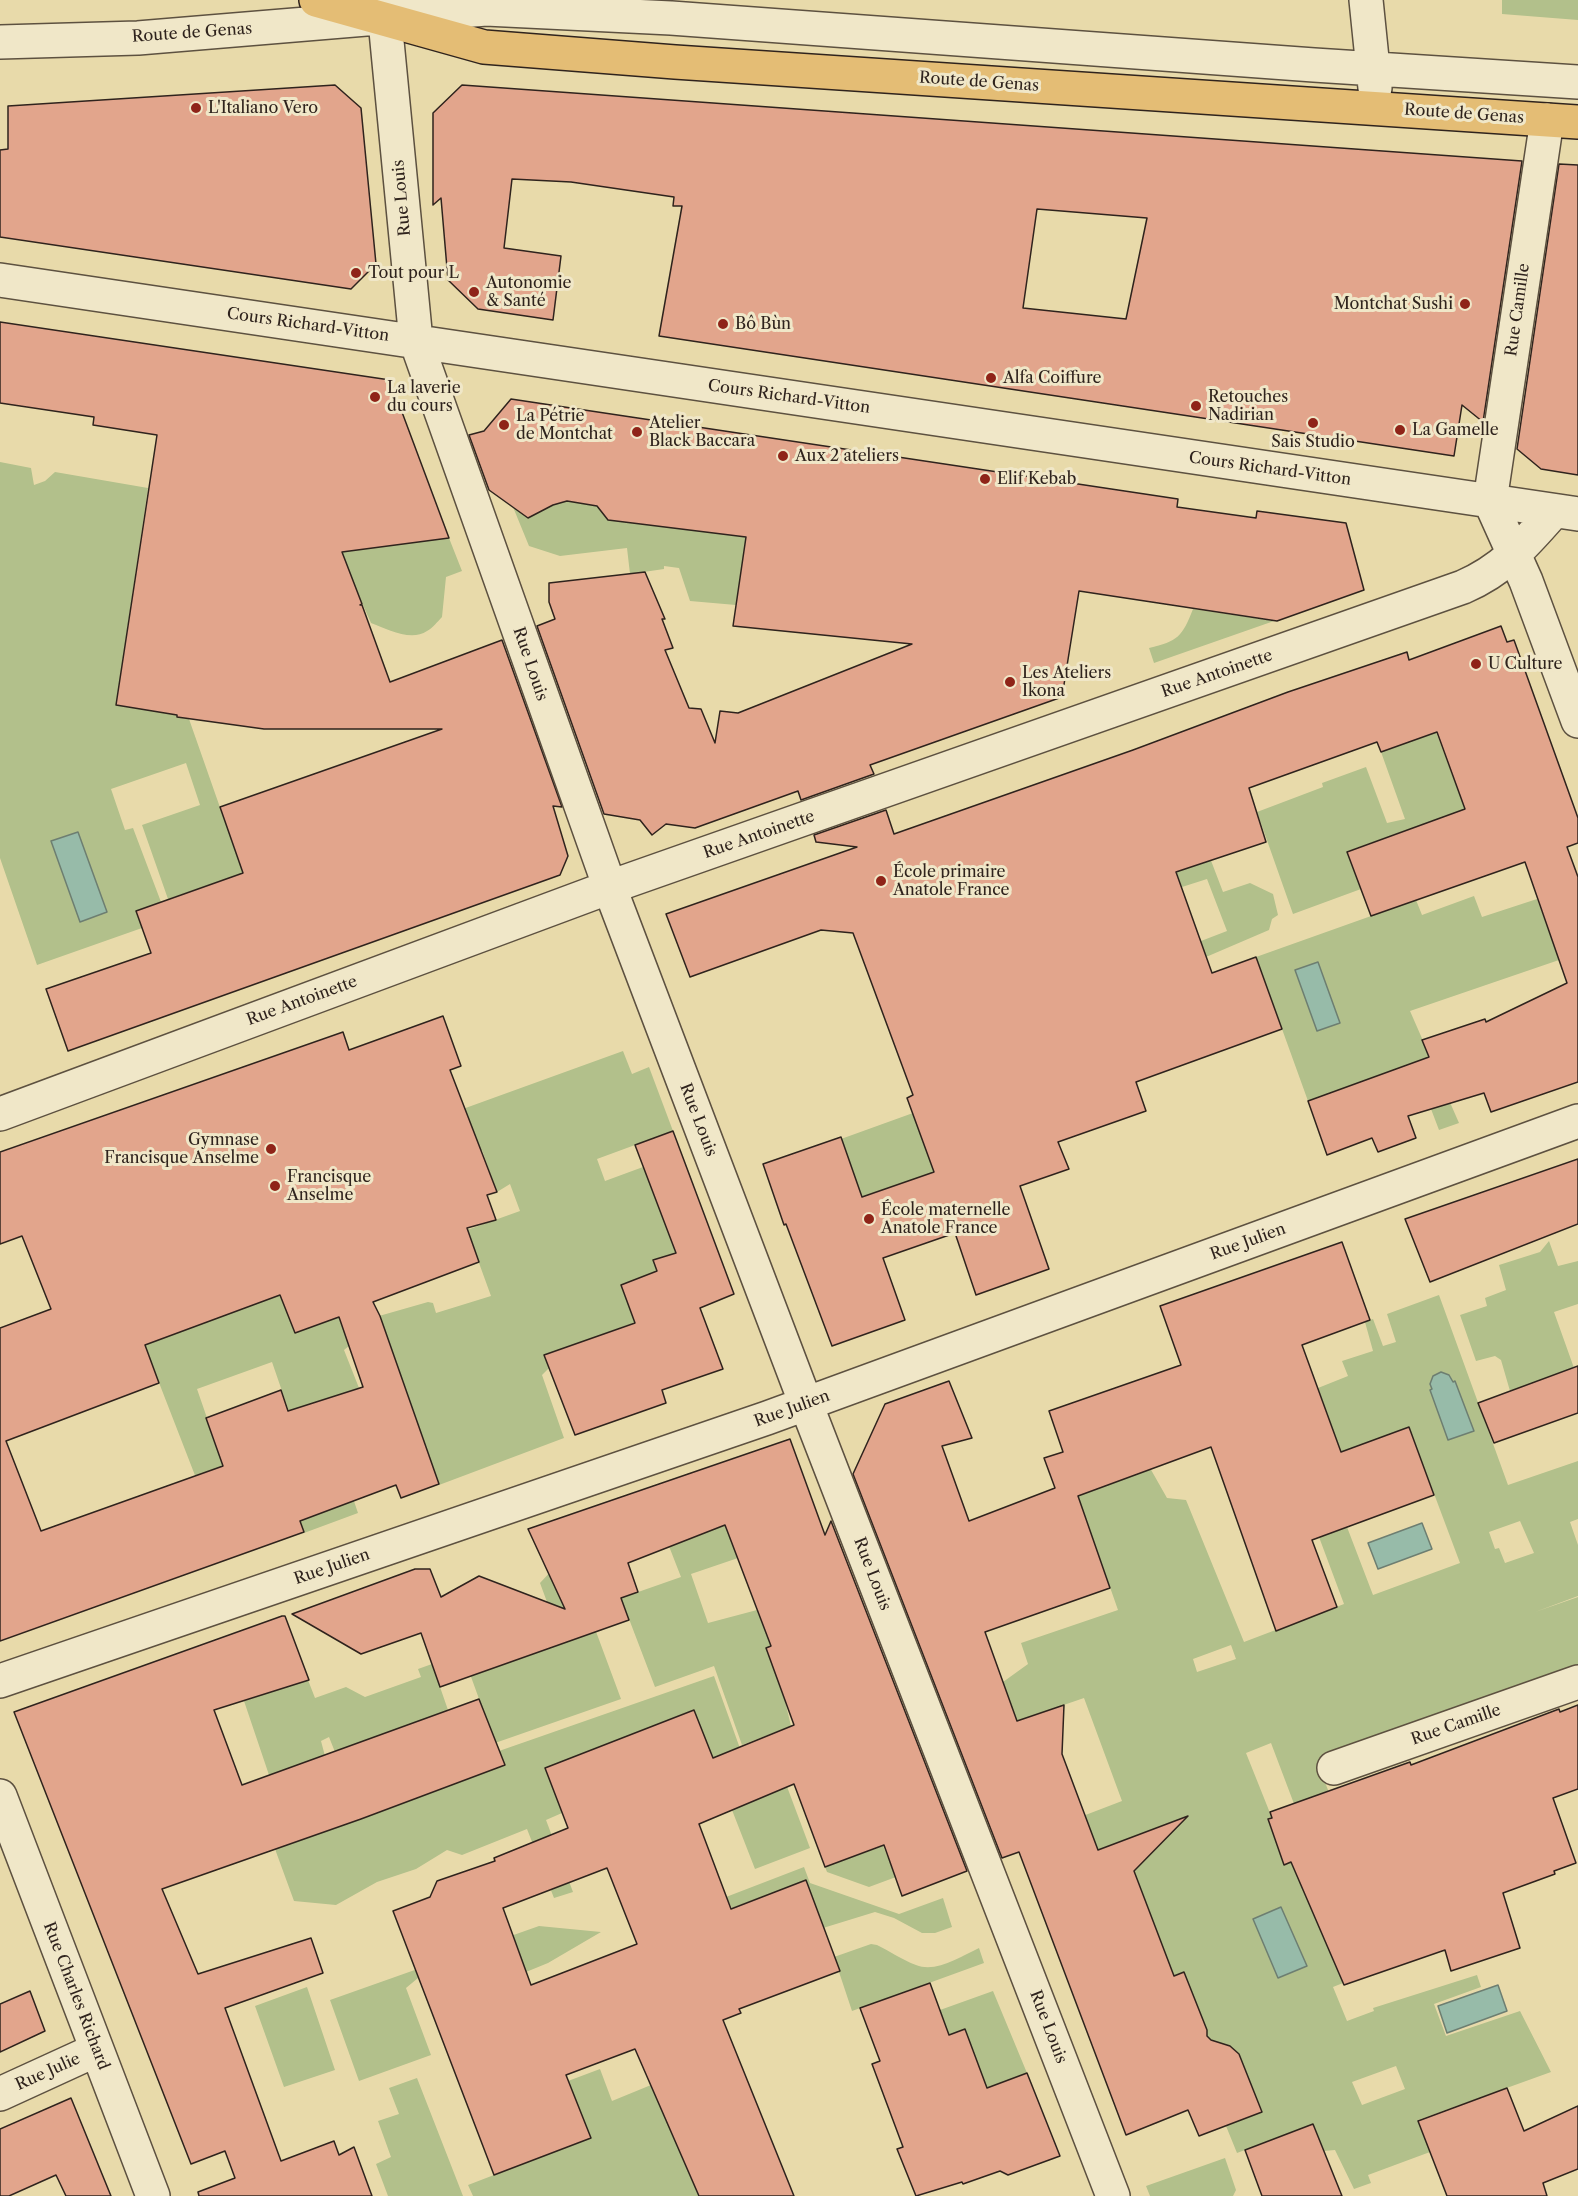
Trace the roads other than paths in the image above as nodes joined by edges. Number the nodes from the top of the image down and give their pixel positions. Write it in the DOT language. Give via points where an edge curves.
graph roads {
  1 [pos="316,0"];
  2 [pos="1366,0"];
  3 [pos="384,9"];
  4 [pos="670,9"];
  5 [pos="0,42"];
  6 [pos="675,62"];
  7 [pos="1373,68"];
  8 [pos="1578,82"];
  9 [pos="1376,108"];
  10 [pos="1562,121"];
  11 [pos="0,280"];
  12 [pos="416,341"];
  13 [pos="1490,501"];
  14 [pos="1566,512"];
  15 [pos="1515,554"];
  16 [pos="1578,721"];
  17 [pos="610,887"];
  18 [pos="0,1114"];
  19 [pos="1578,1121"];
  20 [pos="806,1404"];
  21 [pos="0,1681"];
  22 [pos="1578,1682"];
  23 [pos="1334,1767"];
  24 [pos="0,1796"];
  25 [pos="96,2050"];
  26 [pos="0,2094"];
  27 [pos="153,2196"];
  28 [pos="1113,2196"];
  1 -- 3 [label="main road, Route de Genas"];
  2 -- 7 [label="street"];
  3 -- 4 [label="street, Route de Genas"];
  3 -- 5 [label="street, Route de Genas" via="138,38"];
  3 -- 6 [label="main road, Route de Genas" via="484,47"];
  3 -- 12 [label="street, Rue Louis"];
  4 -- 6 [label="street"];
  4 -- 7 [label="street, Route de Genas"];
  6 -- 9 [label="main road, Route de Genas"];
  7 -- 8 [label="street, Route de Genas"];
  7 -- 9 [label="street"];
  9 -- 10 [label="main road, Route de Genas"];
  10 -- 13 [label="street, Rue Camille"];
  11 -- 12 [label="street, Cours Richard-Vitton"];
  12 -- 13 [label="street, Cours Richard-Vitton"];
  12 -- 17 [label="street, Rue Louis"];
  13 -- 14 [label="street, Cours Richard-Vitton"];
  13 -- 15 [label="street"];
  14 -- 15 [label="street, Rue Antoinette"];
  15 -- 16 [label="street"];
  15 -- 17 [label="street, Rue Antoinette" via="1482,579 1463,587"];
  17 -- 18 [label="street, Rue Antoinette"];
  17 -- 20 [label="street, Rue Louis"];
  19 -- 20 [label="street, Rue Julien"];
  20 -- 21 [label="street, Rue Julien"];
  20 -- 28 [label="street, Rue Louis"];
  22 -- 23 [label="street, Rue Camille"];
  24 -- 25 [label="street, Rue Charles Richard"];
  25 -- 26 [label="street, Rue Julie"];
  25 -- 27 [label="street, Rue Charles Richard"];
}
